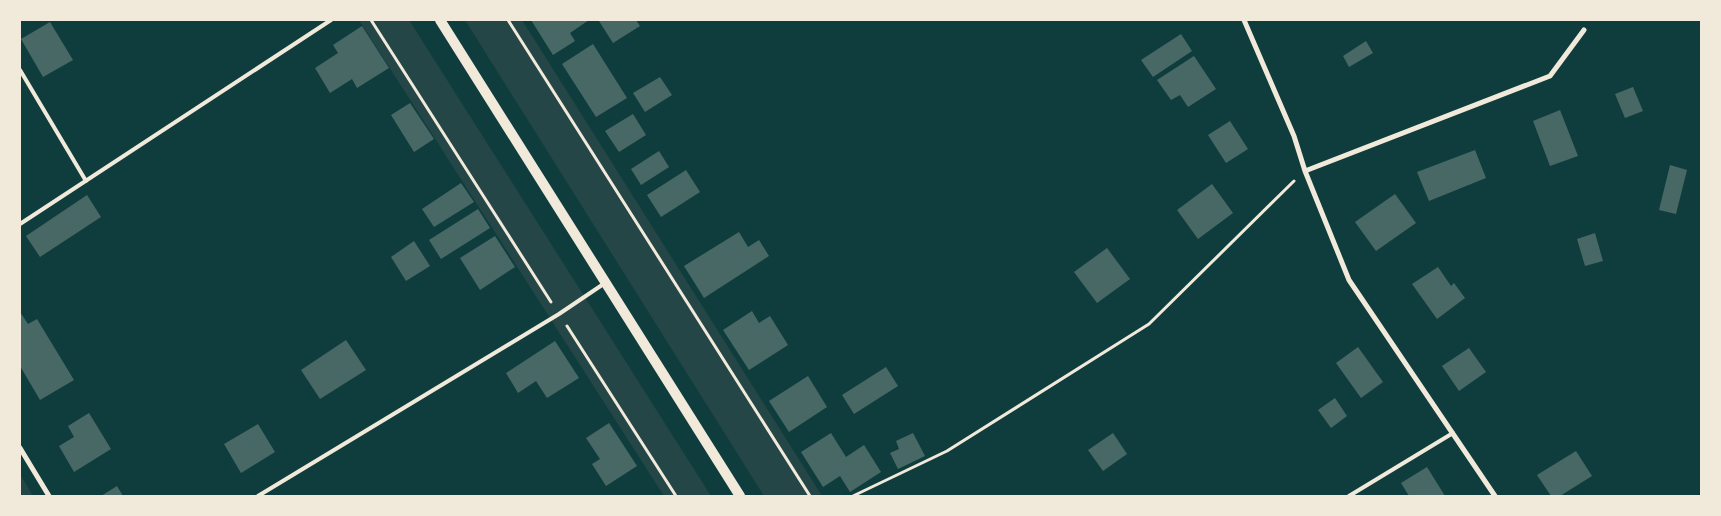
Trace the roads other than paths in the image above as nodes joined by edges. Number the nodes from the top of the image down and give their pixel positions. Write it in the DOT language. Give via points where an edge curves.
graph roads {
  1 [pos="331,20"];
  2 [pos="440,20"];
  3 [pos="1244,20"];
  4 [pos="1584,30"];
  5 [pos="20,70"];
  6 [pos="1305,171"];
  7 [pos="86,181"];
  8 [pos="20,224"];
  9 [pos="605,283"];
  10 [pos="1454,433"];
  11 [pos="20,448"];
  12 [pos="49,496"];
  13 [pos="258,496"];
  14 [pos="740,496"];
  15 [pos="1349,496"];
  16 [pos="1495,496"];
  1 -- 7 [label="lane"];
  2 -- 9 [label="main road"];
  3 -- 6 [label="street" via="1294,136"];
  4 -- 6 [label="street" via="1550,76"];
  5 -- 7 [label="lane"];
  6 -- 10 [label="street" via="1349,280"];
  7 -- 8 [label="lane"];
  9 -- 13 [label="lane"];
  9 -- 14 [label="main road"];
  10 -- 15 [label="lane"];
  10 -- 16 [label="street"];
  11 -- 12 [label="street"];
}
